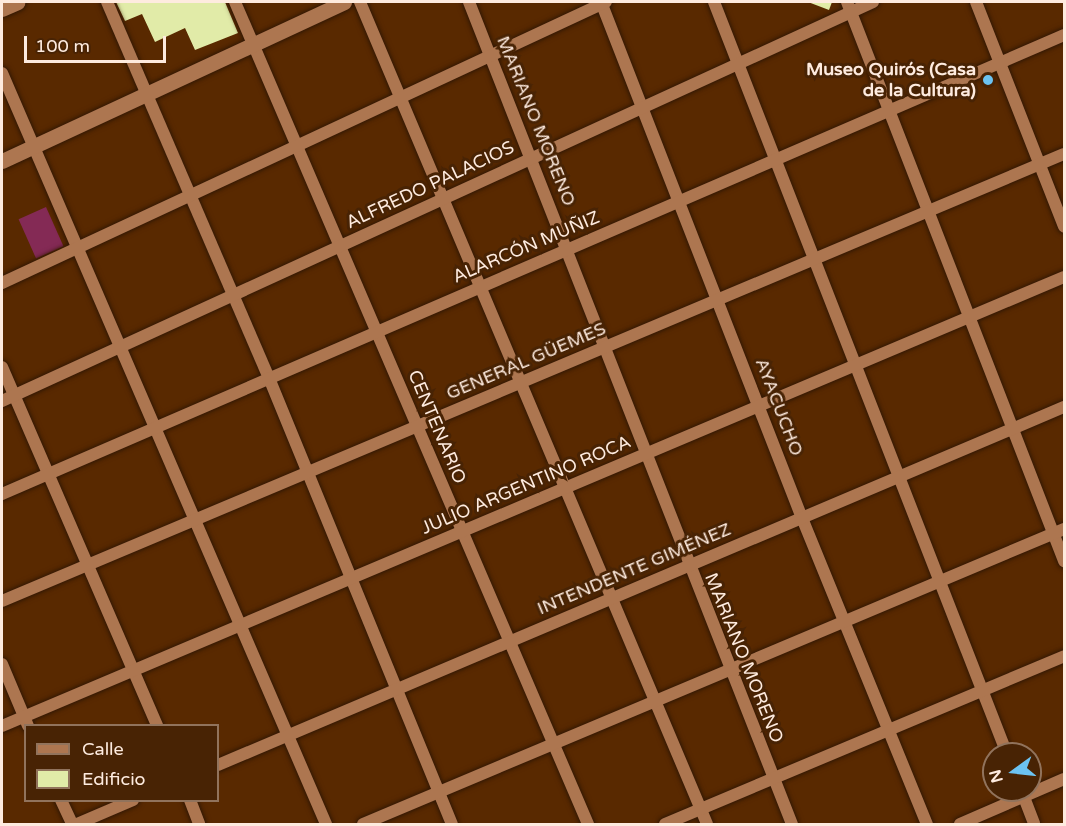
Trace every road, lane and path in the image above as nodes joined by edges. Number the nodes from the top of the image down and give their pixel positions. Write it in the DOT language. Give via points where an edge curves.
graph roads {
  1 [pos="18,2"];
  2 [pos="107,2"];
  3 [pos="235,2"];
  4 [pos="344,2"];
  5 [pos="360,2"];
  6 [pos="470,2"];
  7 [pos="603,2"];
  8 [pos="714,2"];
  9 [pos="873,2"];
  10 [pos="976,2"];
  11 [pos="849,7"];
  12 [pos="2,9"];
  13 [pos="1065,35"];
  14 [pos="253,43"];
  15 [pos="491,55"];
  16 [pos="1001,61"];
  17 [pos="738,63"];
  18 [pos="2,73"];
  19 [pos="146,91"];
  20 [pos="401,97"];
  21 [pos="642,108"];
  22 [pos="890,109"];
  23 [pos="32,146"];
  24 [pos="296,146"];
  25 [pos="1065,154"];
  26 [pos="531,158"];
  27 [pos="776,158"];
  28 [pos="2,160"];
  29 [pos="1040,164"];
  30 [pos="191,195"];
  31 [pos="444,198"];
  32 [pos="680,200"];
  33 [pos="929,211"];
  34 [pos="1065,226"];
  35 [pos="339,246"];
  36 [pos="77,248"];
  37 [pos="568,249"];
  38 [pos="814,260"];
  39 [pos="1065,278"];
  40 [pos="2,283"];
  41 [pos="482,286"];
  42 [pos="232,295"];
  43 [pos="717,300"];
  44 [pos="970,317"];
  45 [pos="378,331"];
  46 [pos="120,347"];
  47 [pos="604,347"];
  48 [pos="855,366"];
  49 [pos="2,367"];
  50 [pos="269,378"];
  51 [pos="520,383"];
  52 [pos="14,395"];
  53 [pos="2,401"];
  54 [pos="759,406"];
  55 [pos="1065,407"];
  56 [pos="156,427"];
  57 [pos="416,427"];
  58 [pos="1012,429"];
  59 [pos="646,454"];
  60 [pos="49,473"];
  61 [pos="305,473"];
  62 [pos="897,478"];
  63 [pos="565,488"];
  64 [pos="2,494"];
  65 [pos="802,518"];
  66 [pos="196,520"];
  67 [pos="463,532"];
  68 [pos="1059,532"];
  69 [pos="1065,561"];
  70 [pos="88,566"];
  71 [pos="688,566"];
  72 [pos="351,579"];
  73 [pos="938,583"];
  74 [pos="610,599"];
  75 [pos="2,601"];
  76 [pos="844,622"];
  77 [pos="242,625"];
  78 [pos="508,642"];
  79 [pos="1065,656"];
  80 [pos="2,664"];
  81 [pos="132,671"];
  82 [pos="729,671"];
  83 [pos="396,689"];
  84 [pos="982,691"];
  85 [pos="653,702"];
  86 [pos="26,721"];
  87 [pos="156,724"];
  88 [pos="2,726"];
  89 [pos="889,730"];
  90 [pos="288,735"];
  91 [pos="1002,742"];
  92 [pos="552,745"];
  93 [pos="219,765"];
  94 [pos="773,779"];
  95 [pos="1065,779"];
  96 [pos="1042,787"];
  97 [pos="438,793"];
  98 [pos="61,802"];
  99 [pos="131,802"];
  100 [pos="190,802"];
  101 [pos="1007,802"];
  102 [pos="1026,802"];
  103 [pos="700,810"];
  104 [pos="72,825"];
  105 [pos="77,825"];
  106 [pos="199,825"];
  107 [pos="326,825"];
  108 [pos="363,825"];
  109 [pos="452,825"];
  110 [pos="588,825"];
  111 [pos="665,825"];
  112 [pos="707,825"];
  113 [pos="792,825"];
  114 [pos="927,825"];
  115 [pos="960,825"];
  116 [pos="1034,825"];
  1 -- 12 [label="street"];
  2 -- 19 [label="street"];
  3 -- 14 [label="street, CENTENARIO"];
  4 -- 14 [label="street"];
  5 -- 20 [label="street"];
  6 -- 15 [label="street, MARIANO MORENO"];
  7 -- 15 [label="street"];
  7 -- 21 [label="street, AYACUCHO"];
  8 -- 17 [label="street"];
  9 -- 11 [label="street, ALFREDO PALACIOS"];
  10 -- 16 [label="street"];
  11 -- 17 [label="street, ALFREDO PALACIOS"];
  11 -- 22 [label="street"];
  13 -- 16 [label="street, ALARCÓN MUÑIZ"];
  14 -- 19 [label="street"];
  14 -- 24 [label="street, CENTENARIO"];
  15 -- 20 [label="street"];
  15 -- 26 [label="street, MARIANO MORENO"];
  16 -- 22 [label="street, ALARCÓN MUÑIZ"];
  16 -- 29 [label="street"];
  17 -- 21 [label="street, ALFREDO PALACIOS"];
  17 -- 27 [label="street"];
  18 -- 23 [label="street"];
  19 -- 23 [label="street"];
  19 -- 30 [label="street"];
  20 -- 24 [label="street"];
  20 -- 31 [label="street"];
  21 -- 26 [label="street, ALFREDO PALACIOS"];
  21 -- 32 [label="street, AYACUCHO"];
  22 -- 27 [label="street, ALARCÓN MUÑIZ"];
  22 -- 33 [label="street"];
  23 -- 28 [label="street"];
  23 -- 36 [label="street"];
  24 -- 30 [label="street"];
  24 -- 35 [label="street, CENTENARIO"];
  25 -- 29 [label="street, GENERAL GÜEMES"];
  26 -- 31 [label="street, ALFREDO PALACIOS"];
  26 -- 37 [label="street, MARIANO MORENO"];
  27 -- 32 [label="street, ALARCÓN MUÑIZ"];
  27 -- 38 [label="street"];
  29 -- 33 [label="street, GENERAL GÜEMES"];
  29 -- 34 [label="street"];
  30 -- 36 [label="street"];
  30 -- 42 [label="street"];
  31 -- 35 [label="street, ALFREDO PALACIOS"];
  31 -- 41 [label="street"];
  32 -- 37 [label="street, ALARCÓN MUÑIZ"];
  32 -- 43 [label="street, AYACUCHO"];
  33 -- 38 [label="street, GENERAL GÜEMES"];
  33 -- 44 [label="street"];
  35 -- 42 [label="street, ALFREDO PALACIOS"];
  35 -- 45 [label="street, CENTENARIO"];
  36 -- 40 [label="street"];
  36 -- 46 [label="street"];
  37 -- 41 [label="street, ALARCÓN MUÑIZ"];
  37 -- 47 [label="street, MARIANO MORENO"];
  38 -- 43 [label="street, GENERAL GÜEMES"];
  38 -- 48 [label="street"];
  39 -- 44 [label="street, JULIO ARGENTINO ROCA"];
  41 -- 45 [label="street, ALARCÓN MUÑIZ"];
  41 -- 51 [label="street"];
  42 -- 46 [label="street, ALFREDO PALACIOS"];
  42 -- 50 [label="street"];
  43 -- 47 [label="street, GENERAL GÜEMES"];
  43 -- 54 [label="street, AYACUCHO"];
  44 -- 48 [label="street, JULIO ARGENTINO ROCA"];
  44 -- 58 [label="street"];
  45 -- 50 [label="street, ALARCÓN MUÑIZ"];
  45 -- 57 [label="street, CENTENARIO"];
  46 -- 52 [label="street, ALFREDO PALACIOS"];
  46 -- 56 [label="street"];
  47 -- 51 [label="street, GENERAL GÜEMES"];
  47 -- 59 [label="street, MARIANO MORENO"];
  48 -- 54 [label="street, JULIO ARGENTINO ROCA"];
  48 -- 62 [label="street"];
  49 -- 52 [label="street"];
  50 -- 56 [label="street, ALARCÓN MUÑIZ"];
  50 -- 61 [label="street"];
  51 -- 57 [label="street, GENERAL GÜEMES"];
  51 -- 63 [label="street"];
  52 -- 53 [label="street, ALFREDO PALACIOS"];
  52 -- 60 [label="street"];
  54 -- 59 [label="street, JULIO ARGENTINO ROCA"];
  54 -- 65 [label="street, AYACUCHO"];
  55 -- 58 [label="street, INTENDENTE GIMÉNEZ"];
  56 -- 60 [label="street, ALARCÓN MUÑIZ"];
  56 -- 66 [label="street"];
  57 -- 61 [label="street, GENERAL GÜEMES"];
  57 -- 67 [label="street, CENTENARIO"];
  58 -- 62 [label="street, INTENDENTE GIMÉNEZ"];
  58 -- 68 [label="street"];
  59 -- 63 [label="street, JULIO ARGENTINO ROCA"];
  59 -- 71 [label="street, MARIANO MORENO"];
  60 -- 64 [label="street, ALARCÓN MUÑIZ"];
  60 -- 70 [label="street"];
  61 -- 66 [label="street, GENERAL GÜEMES"];
  61 -- 72 [label="street"];
  62 -- 65 [label="street, INTENDENTE GIMÉNEZ"];
  62 -- 73 [label="street"];
  63 -- 67 [label="street, JULIO ARGENTINO ROCA"];
  63 -- 74 [label="street"];
  65 -- 71 [label="street, INTENDENTE GIMÉNEZ"];
  65 -- 76 [label="street, AYACUCHO"];
  66 -- 70 [label="street, GENERAL GÜEMES"];
  66 -- 77 [label="street"];
  67 -- 72 [label="street, JULIO ARGENTINO ROCA"];
  67 -- 78 [label="street, CENTENARIO"];
  68 -- 69 [label="street"];
  68 -- 73 [label="street"];
  70 -- 75 [label="street, GENERAL GÜEMES"];
  70 -- 81 [label="street"];
  71 -- 74 [label="street, INTENDENTE GIMÉNEZ"];
  71 -- 82 [label="street, MARIANO MORENO"];
  72 -- 77 [label="street, JULIO ARGENTINO ROCA"];
  72 -- 83 [label="street"];
  73 -- 76 [label="street"];
  73 -- 84 [label="street"];
  74 -- 78 [label="street, INTENDENTE GIMÉNEZ"];
  74 -- 85 [label="street"];
  76 -- 82 [label="street"];
  76 -- 89 [label="street, AYACUCHO"];
  77 -- 81 [label="street, JULIO ARGENTINO ROCA"];
  77 -- 90 [label="street"];
  78 -- 83 [label="street, INTENDENTE GIMÉNEZ"];
  78 -- 92 [label="street, CENTENARIO"];
  79 -- 84 [label="street"];
  80 -- 86 [label="street"];
  81 -- 86 [label="street, JULIO ARGENTINO ROCA"];
  81 -- 87 [label="street"];
  82 -- 85 [label="street"];
  82 -- 94 [label="street, MARIANO MORENO"];
  83 -- 90 [label="street, INTENDENTE GIMÉNEZ"];
  83 -- 97 [label="street"];
  84 -- 89 [label="street"];
  84 -- 91 [label="street"];
  85 -- 92 [label="street"];
  85 -- 103 [label="street"];
  86 -- 88 [label="street, JULIO ARGENTINO ROCA"];
  89 -- 94 [label="street"];
  89 -- 114 [label="street, AYACUCHO"];
  90 -- 93 [label="street, INTENDENTE GIMÉNEZ"];
  90 -- 107 [label="street"];
  92 -- 97 [label="street"];
  92 -- 110 [label="street, CENTENARIO"];
  94 -- 103 [label="street"];
  94 -- 113 [label="street, MARIANO MORENO"];
  95 -- 96 [label="street"];
  97 -- 108 [label="street"];
  97 -- 109 [label="street"];
  98 -- 104 [label="street"];
  99 -- 105 [label="street"];
  100 -- 106 [label="street"];
  101 -- 115 [label="street"];
  102 -- 116 [label="street"];
  103 -- 111 [label="street"];
  103 -- 112 [label="street"];
}
